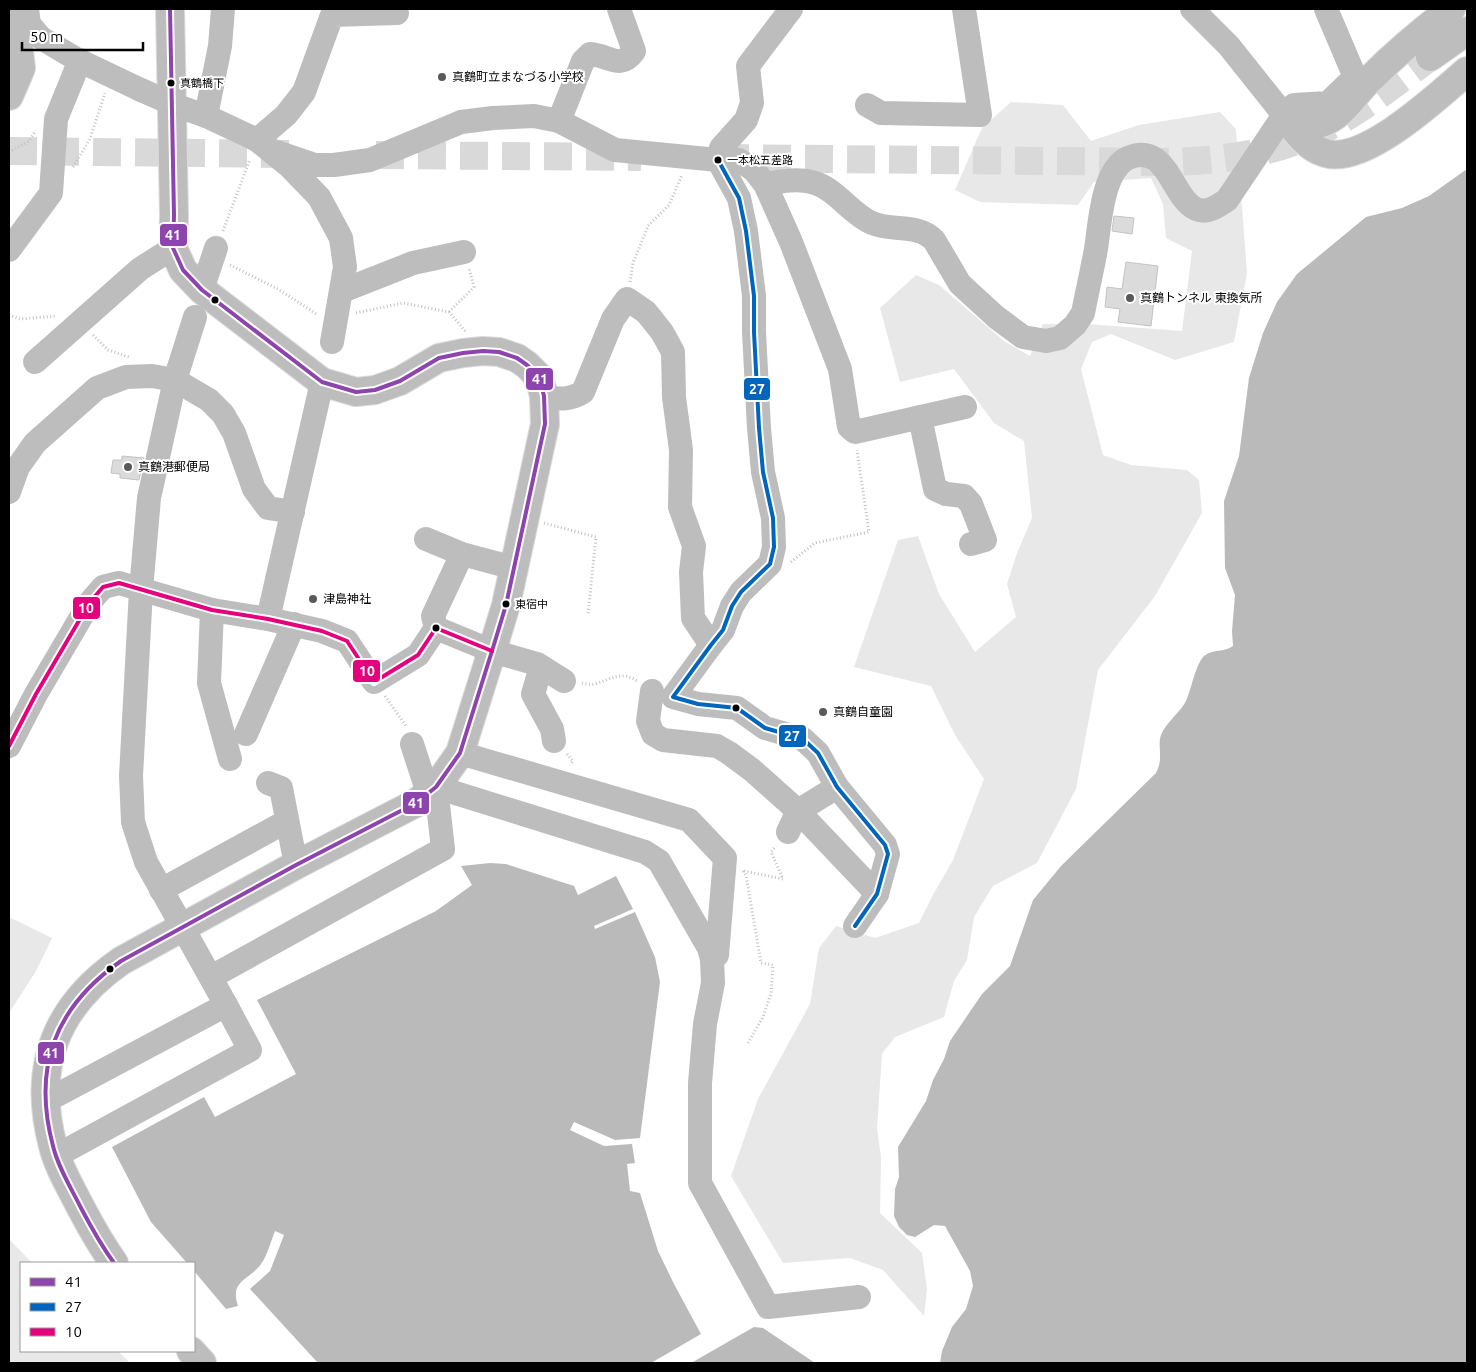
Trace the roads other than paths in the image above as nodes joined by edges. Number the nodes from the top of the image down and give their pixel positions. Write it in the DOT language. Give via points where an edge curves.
graph roads {
  1 [pos="14,9"];
  2 [pos="27,9"];
  3 [pos="170,9"];
  4 [pos="223,9"];
  5 [pos="619,9"];
  6 [pos="792,9"];
  7 [pos="964,9"];
  8 [pos="1192,9"];
  9 [pos="1326,9"];
  10 [pos="1451,9"];
  11 [pos="397,14"];
  12 [pos="1467,31"];
  13 [pos="1430,57"];
  14 [pos="80,60"];
  15 [pos="1467,71"];
  16 [pos="9,96"];
  17 [pos="867,106"];
  18 [pos="1284,115"];
  19 [pos="206,116"];
  20 [pos="560,121"];
  21 [pos="264,145"];
  22 [pos="718,160"];
  23 [pos="765,184"];
  24 [pos="173,248"];
  25 [pos="9,250"];
  26 [pos="464,252"];
  27 [pos="215,253"];
  28 [pos="202,290"];
  29 [pos="342,291"];
  30 [pos="195,317"];
  31 [pos="334,328"];
  32 [pos="35,362"];
  33 [pos="176,380"];
  34 [pos="322,382"];
  35 [pos="544,396"];
  36 [pos="965,407"];
  37 [pos="920,417"];
  38 [pos="9,492"];
  39 [pos="293,512"];
  40 [pos="426,539"];
  41 [pos="971,544"];
  42 [pos="462,554"];
  43 [pos="514,568"];
  44 [pos="142,590"];
  45 [pos="212,610"];
  46 [pos="268,619"];
  47 [pos="294,624"];
  48 [pos="436,628"];
  49 [pos="711,645"];
  50 [pos="492,651"];
  51 [pos="541,667"];
  52 [pos="564,681"];
  53 [pos="652,691"];
  54 [pos="246,734"];
  55 [pos="554,741"];
  56 [pos="412,744"];
  57 [pos="9,746"];
  58 [pos="460,754"];
  59 [pos="230,759"];
  60 [pos="268,783"];
  61 [pos="838,787"];
  62 [pos="432,790"];
  63 [pos="287,821"];
  64 [pos="793,822"];
  65 [pos="296,864"];
  66 [pos="161,890"];
  67 [pos="877,894"];
  68 [pos="855,926"];
  69 [pos="182,927"];
  70 [pos="712,959"];
  71 [pos="211,977"];
  72 [pos="226,1005"];
  73 [pos="46,1101"];
  74 [pos="56,1156"];
  75 [pos="113,1262"];
  76 [pos="859,1297"];
  77 [pos="192,1352"];
  78 [pos="202,1363"];
  1 -- 16 [label="main road" via="21,68"];
  2 -- 14 [label="street" via="29,24 36,33"];
  3 -- 24 [label="main road"];
  4 -- 19 [label="street" via="220,46"];
  5 -- 20 [label="street" via="634,51 622,62 590,54 583,61"];
  6 -- 22 [label="street" via="748,66 752,103 746,120 721,148"];
  7 -- 17 [label="street" via="980,115 881,113"];
  8 -- 18 [label="street" via="1229,46"];
  9 -- 18 [label="street" via="1355,78 1328,104 1294,105"];
  10 -- 18 [label="main road" via="1387,63 1334,116 1313,123"];
  11 -- 21 [label="street" via="332,15 304,92"];
  12 -- 13 [label="main road"];
  14 -- 19 [label="street, bridge" via="141,90"];
  14 -- 25 [label="street" via="56,119 52,193"];
  15 -- 18 [label="main road" via="1390,133 1362,150 1346,154 1327,154 1310,145"];
  18 -- 23 [label="street" via="1227,200 1212,209 1199,210 1188,204 1161,164 1149,157 1137,155 1126,159 1114,171 1106,191 1083,313 1067,334 1046,341 1023,337 989,311 960,284 928,234 870,222 817,184 802,180"];
  19 -- 21 [label="street"];
  20 -- 21 [label="street" via="534,116 461,122 370,160 334,165 315,165"];
  20 -- 22 [label="street" via="615,150"];
  21 -- 29 [label="street" via="319,197 341,238 345,267"];
  22 -- 23 [label="street" via="739,160 754,170"];
  22 -- 49 [label="street" via="739,198 746,232 754,296 763,472 773,518 774,546 770,564 741,592 723,630"];
  23 -- 37 [label="street" via="840,368 849,427 855,432"];
  24 -- 28 [label="main road" via="183,270"];
  24 -- 32 [label="street" via="140,269"];
  26 -- 29 [label="street" via="413,263"];
  27 -- 28 [label="street"];
  28 -- 34 [label="main road"];
  29 -- 31 [label="street"];
  30 -- 33 [label="street"];
  33 -- 38 [label="street" via="152,376 126,377 97,388 35,442 18,467"];
  33 -- 39 [label="street" via="209,400 223,414 234,433 254,489 268,508"];
  33 -- 44 [label="street" via="149,498"];
  34 -- 35 [label="main road" via="356,392 375,390 400,381 438,358 482,351 500,352 527,365 539,377"];
  34 -- 39 [label="street"];
  35 -- 43 [label="main road" via="544,424"];
  35 -- 49 [label="street" via="573,398 583,392 613,319 627,299 646,312 662,332 674,352 674,397 681,450 680,507 694,546 691,572 693,618"];
  36 -- 37 [label="street"];
  37 -- 41 [label="street" via="935,489 964,496 971,504 985,540"];
  39 -- 46 [label="street"];
  40 -- 42 [label="street"];
  42 -- 43 [label="street"];
  42 -- 48 [label="street" via="433,616"];
  43 -- 50 [label="main road"];
  44 -- 45 [label="street"];
  44 -- 57 [label="street" via="119,583 103,586 90,602"];
  44 -- 66 [label="street" via="131,776 133,822 146,862"];
  45 -- 46 [label="street"];
  45 -- 59 [label="street" via="209,684"];
  46 -- 47 [label="street"];
  47 -- 48 [label="street" via="347,641 374,682 418,655"];
  47 -- 54 [label="street"];
  48 -- 50 [label="street"];
  49 -- 61 [label="street" via="673,697 698,704 737,708 765,728 804,739 818,753"];
  50 -- 51 [label="street"];
  50 -- 58 [label="main road"];
  51 -- 52 [label="street"];
  51 -- 55 [label="street" via="533,694 552,729"];
  53 -- 64 [label="street" via="648,722 653,734 663,740 717,746 729,753 752,770"];
  56 -- 62 [label="street"];
  58 -- 62 [label="main road"];
  58 -- 70 [label="street" via="690,820 734,865 718,955"];
  60 -- 63 [label="street" via="281,788"];
  61 -- 64 [label="street"];
  61 -- 67 [label="street" via="885,845 888,854"];
  62 -- 65 [label="main road" via="416,804"];
  62 -- 70 [label="street" via="644,852 659,861 710,948"];
  62 -- 71 [label="street" via="443,848"];
  63 -- 65 [label="street"];
  63 -- 66 [label="street"];
  64 -- 67 [label="street"];
  65 -- 69 [label="main road"];
  66 -- 69 [label="street"];
  67 -- 68 [label="street"];
  69 -- 71 [label="street"];
  69 -- 73 [label="main road" via="121,960 77,1001 62,1022 52,1046 47,1068"];
  70 -- 76 [label="street" via="713,982 705,1024 700,1083 700,1183 768,1308"];
  71 -- 72 [label="street"];
  72 -- 73 [label="street"];
  72 -- 74 [label="street" via="250,1050"];
  73 -- 74 [label="main road"];
  74 -- 75 [label="main road"];
  77 -- 78 [label="main road"];
}
